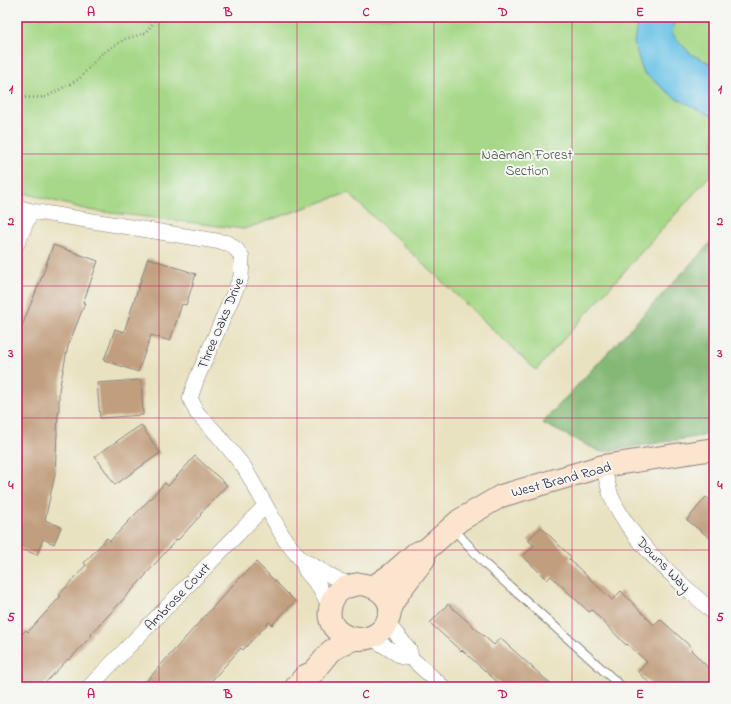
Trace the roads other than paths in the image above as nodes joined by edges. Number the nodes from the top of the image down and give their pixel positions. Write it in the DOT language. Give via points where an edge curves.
graph roads {
  1 [pos="24,209"];
  2 [pos="17,244"];
  3 [pos="714,448"];
  4 [pos="603,466"];
  5 [pos="265,506"];
  6 [pos="451,527"];
  7 [pos="426,550"];
  8 [pos="302,561"];
  9 [pos="352,585"];
  10 [pos="373,587"];
  11 [pos="714,613"];
  12 [pos="330,614"];
  13 [pos="388,615"];
  14 [pos="362,638"];
  15 [pos="411,658"];
  16 [pos="300,681"];
  17 [pos="89,687"];
  18 [pos="443,687"];
  19 [pos="622,687"];
  1 -- 2 [label="street"];
  1 -- 5 [label="street, Three Oaks Drive" via="228,242 237,250 242,258 241,277 190,398 197,413 244,467"];
  3 -- 4 [label="street, West Brand Road"];
  4 -- 6 [label="street, West Brand Road" via="501,496"];
  4 -- 11 [label="street, Downs Way" via="611,495 624,521 647,552"];
  5 -- 8 [label="street, Three Oaks Drive" via="284,540"];
  5 -- 17 [label="street, Ambrose Court"];
  6 -- 7 [label="street, West Brand Road"];
  6 -- 19 [label="lane" via="486,565"];
  7 -- 10 [label="street, West Brand Road" via="416,553"];
  7 -- 13 [label="street, West Brand Road" via="424,561 401,589"];
  8 -- 9 [label="street, Three Oaks Drive" via="334,579"];
  8 -- 12 [label="street, Three Oaks Drive" via="306,571 319,586"];
  9 -- 10 [label="street"];
  9 -- 12 [label="street" via="337,592 332,599"];
  10 -- 13 [label="street" via="380,590 388,600"];
  12 -- 14 [label="street" via="339,632 345,636"];
  12 -- 16 [label="street" via="320,644"];
  13 -- 14 [label="street" via="382,630"];
  13 -- 15 [label="street" via="409,649"];
  14 -- 15 [label="street" via="402,657"];
  14 -- 16 [label="street" via="342,644 331,652 314,672"];
  15 -- 18 [label="street"];
}
